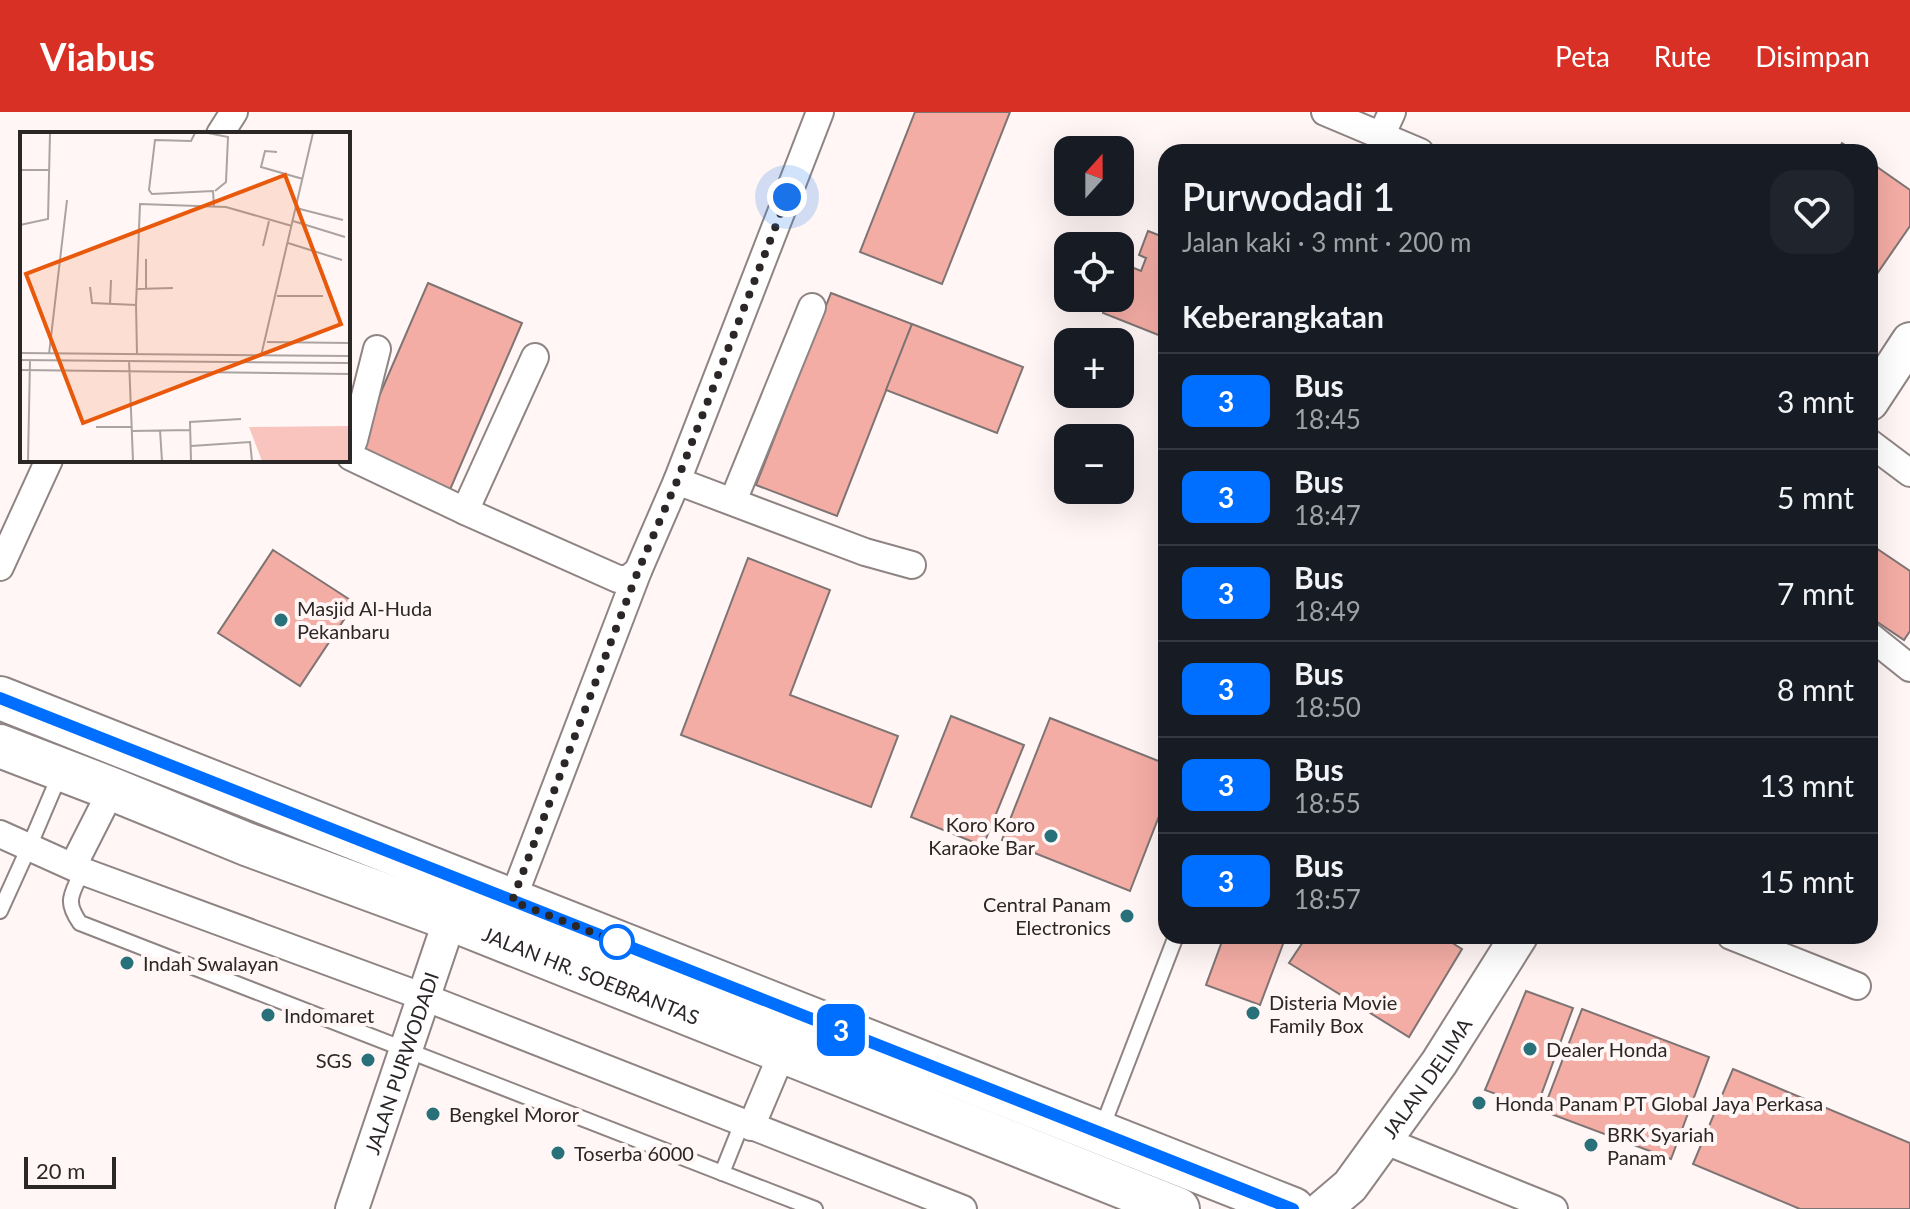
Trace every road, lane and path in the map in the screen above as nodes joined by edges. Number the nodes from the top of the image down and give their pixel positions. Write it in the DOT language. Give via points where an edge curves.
graph roads {
  1 [pos="234,112"];
  2 [pos="820,112"];
  3 [pos="1325,112"];
  4 [pos="1392,112"];
  5 [pos="221,132"];
  6 [pos="1381,136"];
  7 [pos="1400,144"];
  8 [pos="812,307"];
  9 [pos="377,349"];
  10 [pos="1908,350"];
  11 [pos="535,357"];
  12 [pos="1878,391"];
  13 [pos="1878,449"];
  14 [pos="48,462"];
  15 [pos="1910,473"];
  16 [pos="677,481"];
  17 [pos="733,501"];
  18 [pos="465,511"];
  19 [pos="912,565"];
  20 [pos="0,567"];
  21 [pos="628,575"];
  22 [pos="1878,642"];
  23 [pos="1910,668"];
  24 [pos="0,698"];
  25 [pos="0,746"];
  26 [pos="61,770"];
  27 [pos="112,789"];
  28 [pos="0,834"];
  29 [pos="29,847"];
  30 [pos="77,869"];
  31 [pos="512,901"];
  32 [pos="0,911"];
  33 [pos="450,919"];
  34 [pos="1173,944"];
  35 [pos="1514,944"];
  36 [pos="1751,944"];
  37 [pos="1857,986"];
  38 [pos="424,997"];
  39 [pos="406,1049"];
  40 [pos="783,1051"];
  41 [pos="747,1125"];
  42 [pos="1100,1132"];
  43 [pos="1383,1140"];
  44 [pos="722,1173"];
  45 [pos="352,1209"];
  46 [pos="815,1209"];
  47 [pos="963,1209"];
  48 [pos="1178,1209"];
  49 [pos="1293,1209"];
  50 [pos="1323,1209"];
  51 [pos="1554,1209"];
  1 -- 5 [label="street"];
  2 -- 16 [label="street"];
  3 -- 6 [label="street"];
  4 -- 6 [label="street"];
  6 -- 7 [label="street"];
  8 -- 17 [label="street"];
  9 -- 18 [label="street" via="351,457"];
  10 -- 12 [label="main road"];
  11 -- 18 [label="street"];
  13 -- 15 [label="street"];
  14 -- 20 [label="street"];
  16 -- 17 [label="street"];
  16 -- 21 [label="street"];
  17 -- 19 [label="street"];
  18 -- 21 [label="street"];
  21 -- 31 [label="street"];
  22 -- 23 [label="street"];
  24 -- 31 [label="main road, JALAN HR. SOEBRANTAS"];
  25 -- 26 [label="main road, JALAN HR. SOEBRANTAS"];
  26 -- 27 [label="main road, JALAN HR. SOEBRANTAS"];
  26 -- 29 [label="lane"];
  27 -- 30 [label="street"];
  27 -- 33 [label="main road, JALAN HR. SOEBRANTAS"];
  28 -- 29 [label="street"];
  29 -- 30 [label="street"];
  29 -- 32 [label="lane"];
  30 -- 38 [label="street"];
  30 -- 39 [label="lane" via="70,900 80,923"];
  31 -- 42 [label="main road, JALAN HR. SOEBRANTAS"];
  33 -- 38 [label="street, JALAN PURWODADI"];
  33 -- 40 [label="main road, JALAN HR. SOEBRANTAS"];
  34 -- 42 [label="lane"];
  35 -- 43 [label="main road, JALAN DELIMA"];
  36 -- 37 [label="street"];
  38 -- 39 [label="street, JALAN PURWODADI"];
  38 -- 41 [label="street"];
  39 -- 44 [label="lane"];
  39 -- 45 [label="street, JALAN PURWODADI"];
  40 -- 41 [label="street"];
  40 -- 48 [label="main road, JALAN HR. SOEBRANTAS"];
  41 -- 44 [label="lane"];
  41 -- 47 [label="street"];
  42 -- 49 [label="main road, JALAN HR. SOEBRANTAS"];
  43 -- 50 [label="main road, JALAN DELIMA" via="1350,1186"];
  43 -- 51 [label="street"];
  44 -- 46 [label="lane"];
}
